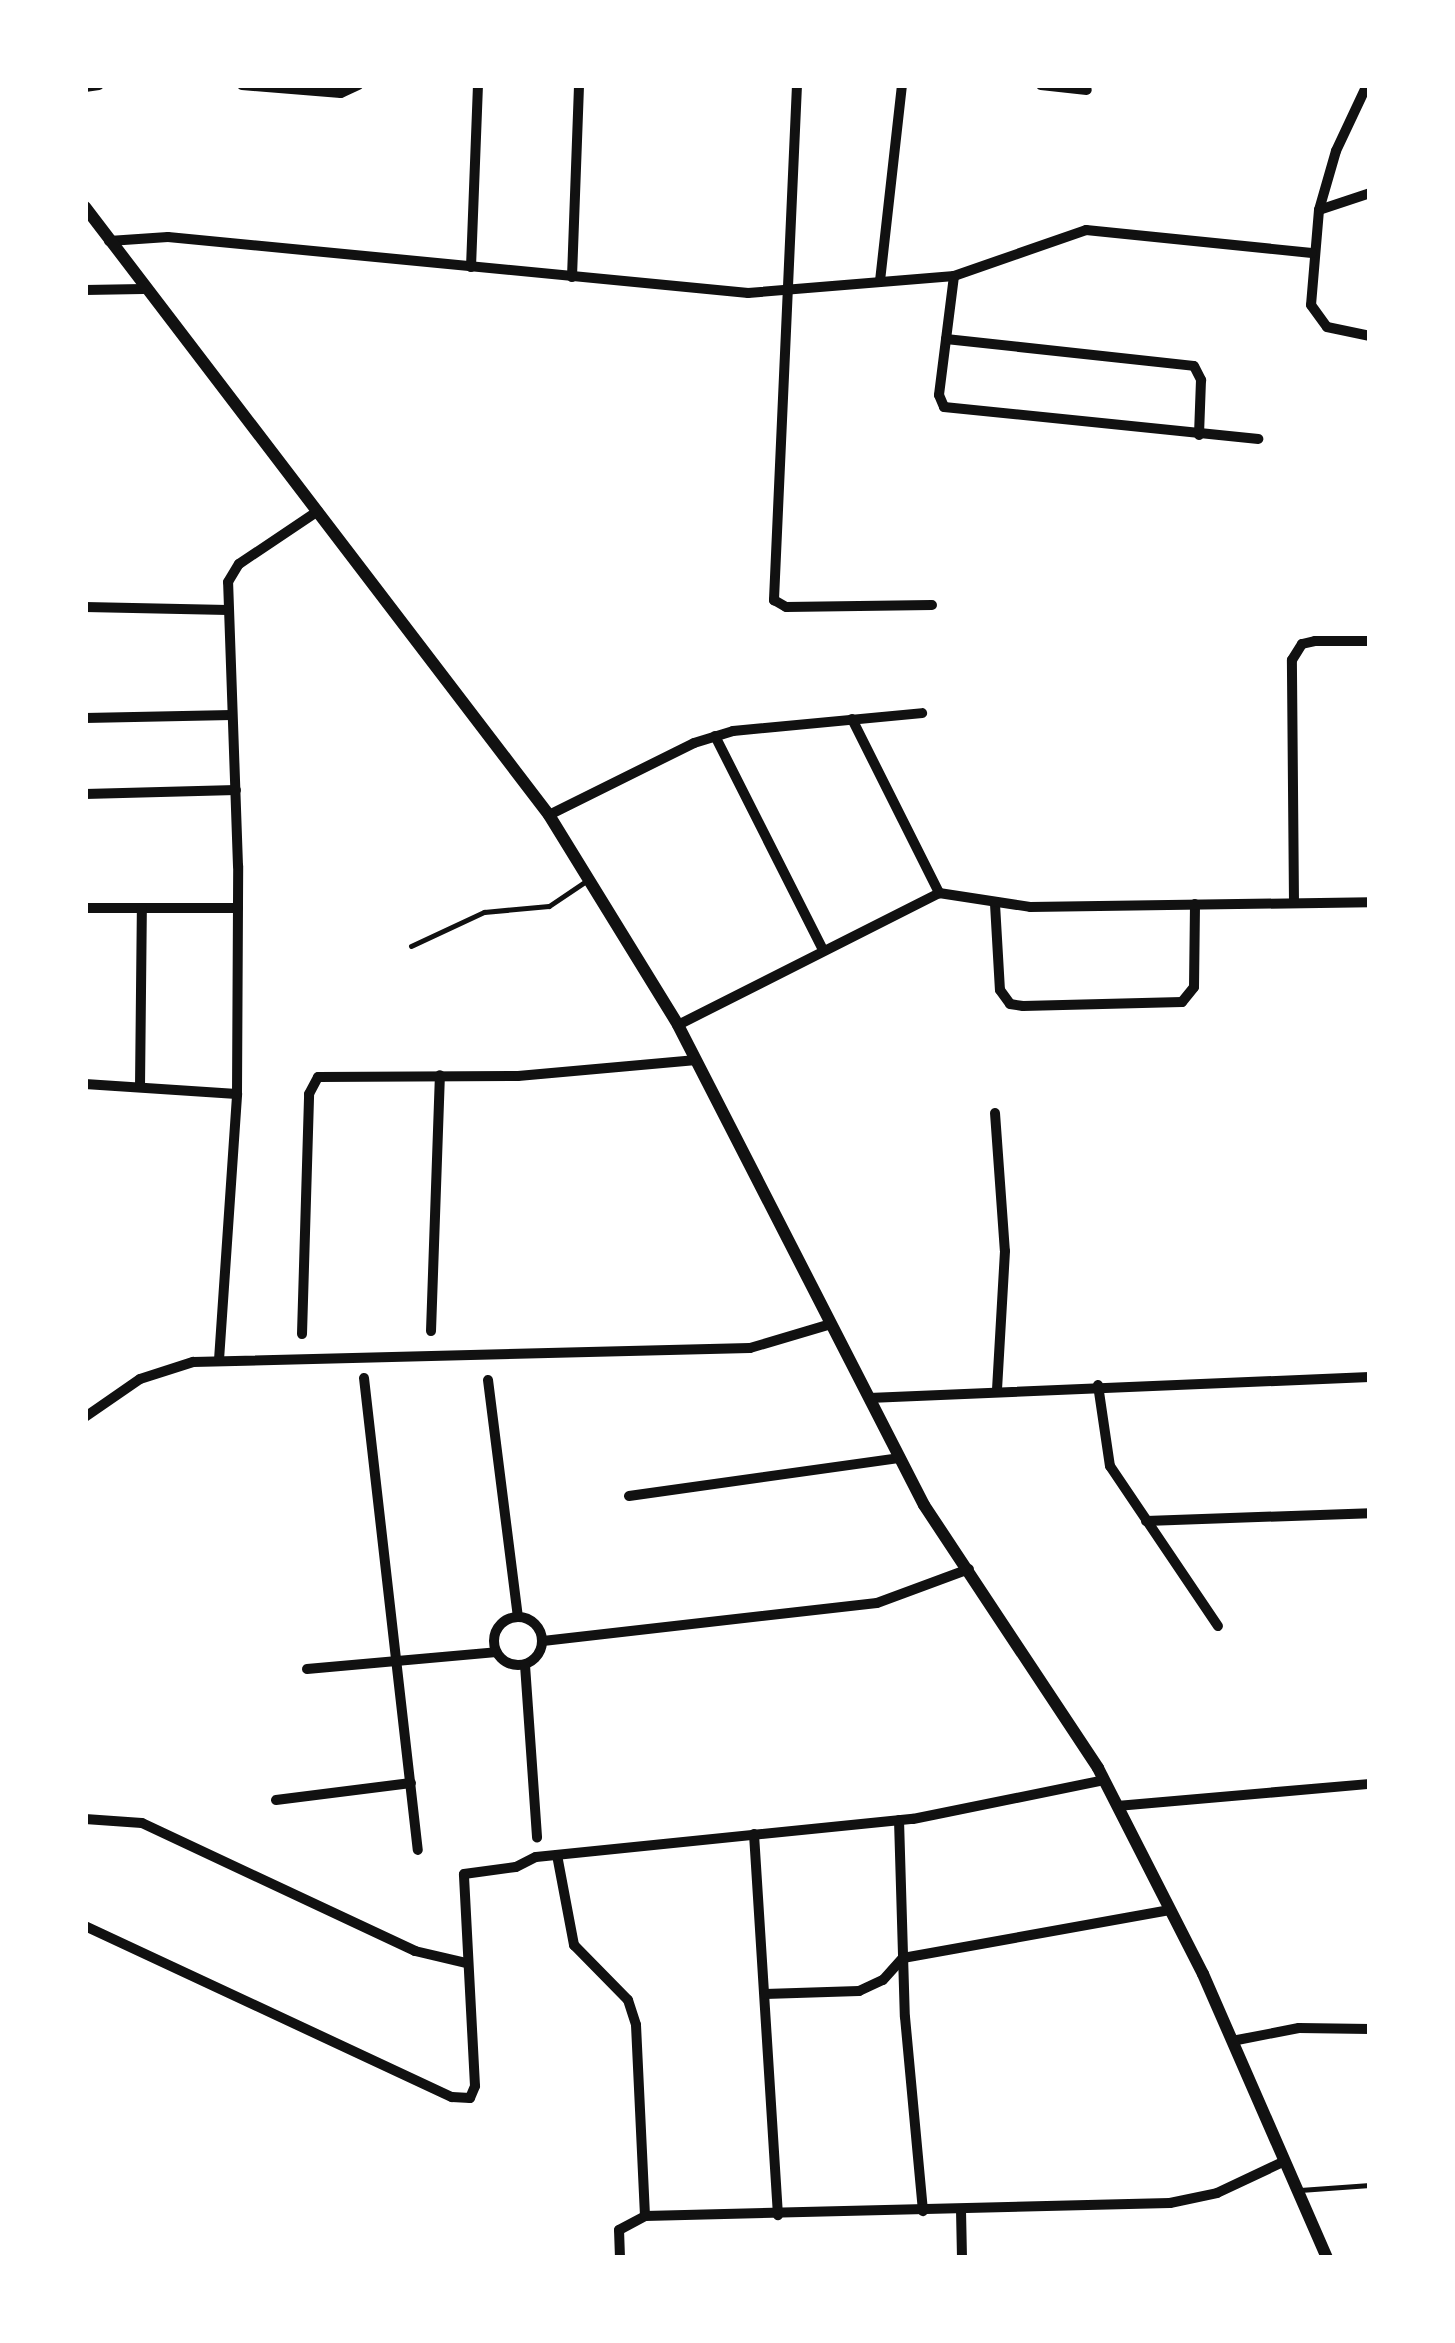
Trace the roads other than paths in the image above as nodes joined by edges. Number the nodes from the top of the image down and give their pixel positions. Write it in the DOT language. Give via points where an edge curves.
graph roads {
  1 [pos="99,85"];
  2 [pos="242,85"];
  3 [pos="358,85"];
  4 [pos="478,85"];
  5 [pos="580,85"];
  6 [pos="797,85"];
  7 [pos="902,85"];
  8 [pos="1041,85"];
  9 [pos="1367,85"];
  10 [pos="270,86"];
  11 [pos="85,87"];
  12 [pos="1087,90"];
  13 [pos="1370,194"];
  14 [pos="85,207"];
  15 [pos="1319,210"];
  16 [pos="109,241"];
  17 [pos="1312,253"];
  18 [pos="471,267"];
  19 [pos="572,276"];
  20 [pos="954,276"];
  21 [pos="880,281"];
  22 [pos="144,288"];
  23 [pos="85,290"];
  24 [pos="787,293"];
  25 [pos="1370,336"];
  26 [pos="946,339"];
  27 [pos="1199,435"];
  28 [pos="1258,438"];
  29 [pos="318,511"];
  30 [pos="932,605"];
  31 [pos="85,607"];
  32 [pos="228,610"];
  33 [pos="1370,641"];
  34 [pos="922,713"];
  35 [pos="232,715"];
  36 [pos="85,718"];
  37 [pos="852,720"];
  38 [pos="715,736"];
  39 [pos="236,790"];
  40 [pos="85,794"];
  41 [pos="549,815"];
  42 [pos="588,879"];
  43 [pos="939,893"];
  44 [pos="1370,902"];
  45 [pos="1294,903"];
  46 [pos="995,904"];
  47 [pos="1195,904"];
  48 [pos="85,908"];
  49 [pos="142,908"];
  50 [pos="238,908"];
  51 [pos="411,946"];
  52 [pos="823,950"];
  53 [pos="678,1025"];
  54 [pos="696,1060"];
  55 [pos="440,1075"];
  56 [pos="85,1084"];
  57 [pos="140,1086"];
  58 [pos="237,1094"];
  59 [pos="996,1113"];
  60 [pos="831,1324"];
  61 [pos="431,1331"];
  62 [pos="302,1334"];
  63 [pos="219,1360"];
  64 [pos="1370,1377"];
  65 [pos="364,1378"];
  66 [pos="488,1380"];
  67 [pos="1098,1384"];
  68 [pos="996,1391"];
  69 [pos="869,1398"];
  70 [pos="85,1418"];
  71 [pos="900,1458"];
  72 [pos="629,1496"];
  73 [pos="1370,1513"];
  74 [pos="1146,1521"];
  75 [pos="968,1569"];
  76 [pos="518,1617"];
  77 [pos="1218,1626"];
  78 [pos="543,1641"];
  79 [pos="496,1652"];
  80 [pos="398,1661"];
  81 [pos="525,1665"];
  82 [pos="307,1669"];
  83 [pos="1104,1780"];
  84 [pos="411,1783"];
  85 [pos="1370,1784"];
  86 [pos="276,1800"];
  87 [pos="1118,1806"];
  88 [pos="898,1820"];
  89 [pos="86,1821"];
  90 [pos="754,1834"];
  91 [pos="538,1838"];
  92 [pos="418,1850"];
  93 [pos="557,1855"];
  94 [pos="1170,1910"];
  95 [pos="85,1926"];
  96 [pos="903,1958"];
  97 [pos="466,1963"];
  98 [pos="764,1994"];
  99 [pos="1370,2028"];
  100 [pos="1232,2041"];
  101 [pos="1285,2161"];
  102 [pos="1370,2185"];
  103 [pos="1297,2190"];
  104 [pos="962,2210"];
  105 [pos="924,2211"];
  106 [pos="778,2215"];
  107 [pos="646,2216"];
  108 [pos="620,2258"];
  109 [pos="962,2258"];
  110 [pos="1328,2258"];
  1 -- 11 [label="street"];
  2 -- 10 [label="street"];
  3 -- 10 [label="street" via="341,93"];
  4 -- 18 [label="street"];
  5 -- 19 [label="street"];
  6 -- 24 [label="street"];
  7 -- 21 [label="street"];
  8 -- 12 [label="street"];
  9 -- 15 [label="street" via="1336,150"];
  13 -- 15 [label="street"];
  14 -- 16 [label="street"];
  15 -- 17 [label="street"];
  16 -- 18 [label="street" via="168,237"];
  16 -- 22 [label="street"];
  17 -- 20 [label="street" via="1086,230"];
  17 -- 25 [label="street" via="1313,316 1326,328"];
  18 -- 19 [label="street"];
  19 -- 24 [label="street"];
  20 -- 21 [label="street"];
  20 -- 26 [label="street"];
  21 -- 24 [label="street"];
  22 -- 23 [label="street"];
  22 -- 29 [label="street"];
  24 -- 30 [label="street" via="774,600 786,607"];
  26 -- 27 [label="street" via="1194,366 1201,380"];
  26 -- 27 [label="street" via="939,395 944,408"];
  27 -- 28 [label="street"];
  29 -- 32 [label="street" via="231,572"];
  29 -- 41 [label="street"];
  31 -- 32 [label="street"];
  32 -- 35 [label="street"];
  33 -- 45 [label="street" via="1314,641 1302,644 1292,660"];
  34 -- 37 [label="street"];
  35 -- 36 [label="street"];
  35 -- 39 [label="street"];
  37 -- 38 [label="street"];
  37 -- 43 [label="street"];
  38 -- 41 [label="street"];
  38 -- 52 [label="street"];
  39 -- 40 [label="street"];
  39 -- 50 [label="street"];
  41 -- 42 [label="street"];
  42 -- 51 [label="lane" via="550,906 484,912"];
  42 -- 53 [label="street"];
  43 -- 46 [label="street"];
  43 -- 52 [label="street"];
  44 -- 45 [label="street"];
  45 -- 47 [label="street"];
  46 -- 47 [label="street"];
  46 -- 47 [label="street" via="1000,990 1010,1004 1022,1006 1182,1002 1194,986"];
  48 -- 49 [label="street"];
  49 -- 50 [label="street"];
  49 -- 57 [label="street"];
  50 -- 58 [label="street"];
  52 -- 53 [label="street"];
  53 -- 54 [label="street"];
  54 -- 55 [label="street" via="518,1076"];
  54 -- 60 [label="street"];
  55 -- 61 [label="street"];
  55 -- 62 [label="street" via="328,1075 311,1083"];
  56 -- 57 [label="street"];
  57 -- 58 [label="street"];
  58 -- 63 [label="street"];
  59 -- 68 [label="street" via="1005,1251"];
  60 -- 63 [label="street" via="750,1348"];
  60 -- 69 [label="street"];
  63 -- 70 [label="street" via="140,1378"];
  64 -- 67 [label="street"];
  65 -- 80 [label="street"];
  66 -- 76 [label="street"];
  67 -- 68 [label="street"];
  67 -- 74 [label="street" via="1102,1445"];
  68 -- 69 [label="street"];
  69 -- 71 [label="street"];
  71 -- 72 [label="street"];
  71 -- 75 [label="street"];
  73 -- 74 [label="street"];
  74 -- 77 [label="street"];
  75 -- 78 [label="street" via="878,1603"];
  75 -- 83 [label="street"];
  76 -- 78 [label="street" via="538,1627"];
  76 -- 79 [label="street" via="498,1628"];
  78 -- 81 [label="street"];
  79 -- 80 [label="street"];
  79 -- 81 [label="street" via="508,1664"];
  80 -- 82 [label="street"];
  80 -- 84 [label="street"];
  81 -- 91 [label="street"];
  83 -- 87 [label="street"];
  83 -- 88 [label="street"];
  84 -- 86 [label="street"];
  84 -- 92 [label="street"];
  85 -- 87 [label="street"];
  87 -- 94 [label="street"];
  88 -- 90 [label="street"];
  88 -- 96 [label="street"];
  89 -- 97 [label="street" via="142,1823 415,1951"];
  90 -- 93 [label="street"];
  90 -- 98 [label="street"];
  93 -- 97 [label="street" via="460,1878"];
  93 -- 107 [label="street" via="574,1945 628,2000 636,2025"];
  94 -- 96 [label="street"];
  94 -- 100 [label="street"];
  95 -- 97 [label="street" via="462,2098 475,2086"];
  96 -- 98 [label="street" via="883,1980 860,1990"];
  96 -- 105 [label="street"];
  98 -- 106 [label="street"];
  99 -- 100 [label="street" via="1299,2028"];
  100 -- 101 [label="street"];
  101 -- 103 [label="street"];
  101 -- 104 [label="street" via="1217,2192 1170,2203"];
  102 -- 103 [label="lane"];
  103 -- 110 [label="street"];
  104 -- 105 [label="street"];
  104 -- 109 [label="street"];
  105 -- 106 [label="street"];
  106 -- 107 [label="street"];
  107 -- 108 [label="street" via="619,2230"];
}
